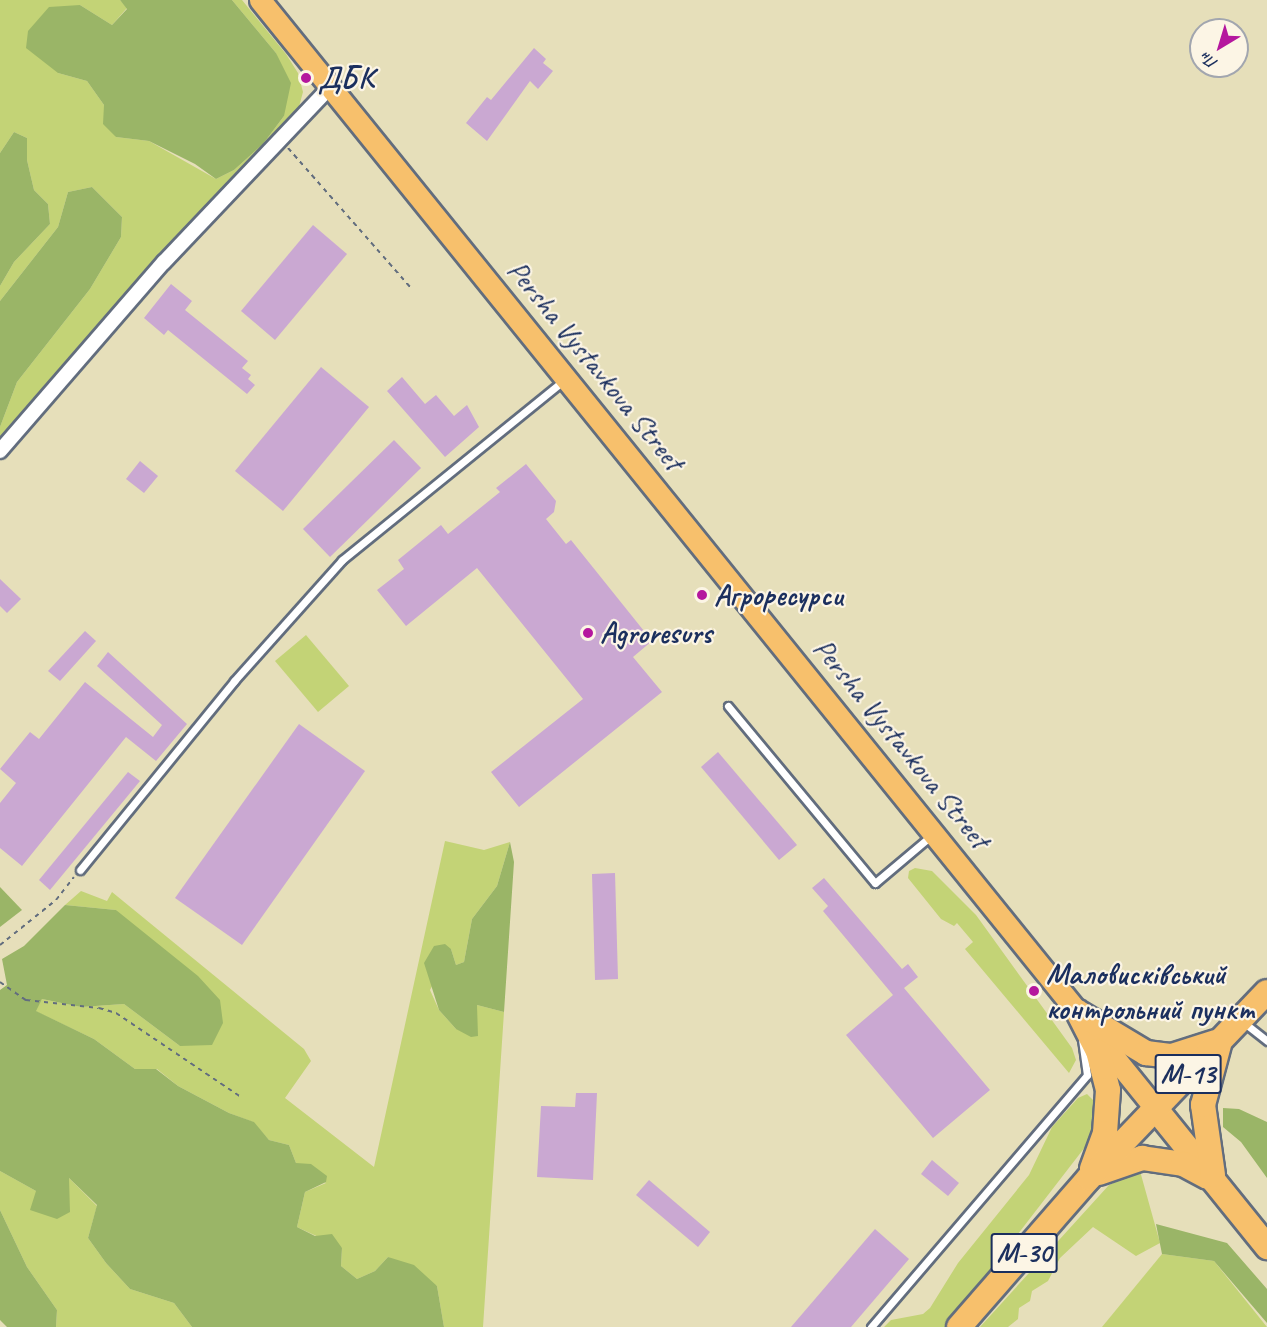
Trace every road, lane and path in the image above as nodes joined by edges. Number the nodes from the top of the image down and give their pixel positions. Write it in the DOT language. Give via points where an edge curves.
graph roads {
  1 [pos="260,0"];
  2 [pos="330,87"];
  3 [pos="280,140"];
  4 [pos="411,288"];
  5 [pos="566,378"];
  6 [pos="0,451"];
  7 [pos="728,706"];
  8 [pos="934,833"];
  9 [pos="80,870"];
  10 [pos="0,945"];
  11 [pos="0,982"];
  12 [pos="1267,992"];
  13 [pos="1078,1012"];
  14 [pos="1241,1020"];
  15 [pos="1221,1040"];
  16 [pos="1267,1041"];
  17 [pos="241,1097"];
  18 [pos="1155,1108"];
  19 [pos="1089,1178"];
  20 [pos="1214,1180"];
  21 [pos="1267,1247"];
  22 [pos="871,1327"];
  23 [pos="959,1327"];
  1 -- 2 [label="main road, Persha Vystavkova Street"];
  2 -- 3 [label="street"];
  2 -- 5 [label="main road, Persha Vystavkova Street"];
  3 -- 4 [label="path"];
  3 -- 6 [label="street" via="164,262"];
  5 -- 8 [label="main road, Persha Vystavkova Street"];
  5 -- 9 [label="lane" via="342,560 234,681"];
  7 -- 8 [label="lane" via="875,883"];
  8 -- 13 [label="main road, Persha Vystavkova Street"];
  9 -- 10 [label="path" via="56,900"];
  11 -- 17 [label="path" via="26,1000 116,1013"];
  12 -- 14 [label="highway, М-13"];
  13 -- 15 [label="highway" via="1146,1053 1172,1056"];
  13 -- 18 [label="main road, Persha Vystavkova Street"];
  13 -- 19 [label="highway" via="1098,1051 1108,1090 1105,1133"];
  13 -- 22 [label="lane" via="1087,1075"];
  14 -- 15 [label="highway, М-13"];
  14 -- 16 [label="lane"];
  15 -- 18 [label="highway, М-13"];
  15 -- 20 [label="highway" via="1203,1105"];
  18 -- 19 [label="highway, М-30"];
  18 -- 20 [label="highway, Persha Vystavkova Street"];
  19 -- 20 [label="highway" via="1118,1163 1142,1158 1183,1164"];
  19 -- 23 [label="highway, М-30"];
  20 -- 21 [label="highway, Persha Vystavkova Street"];
}
